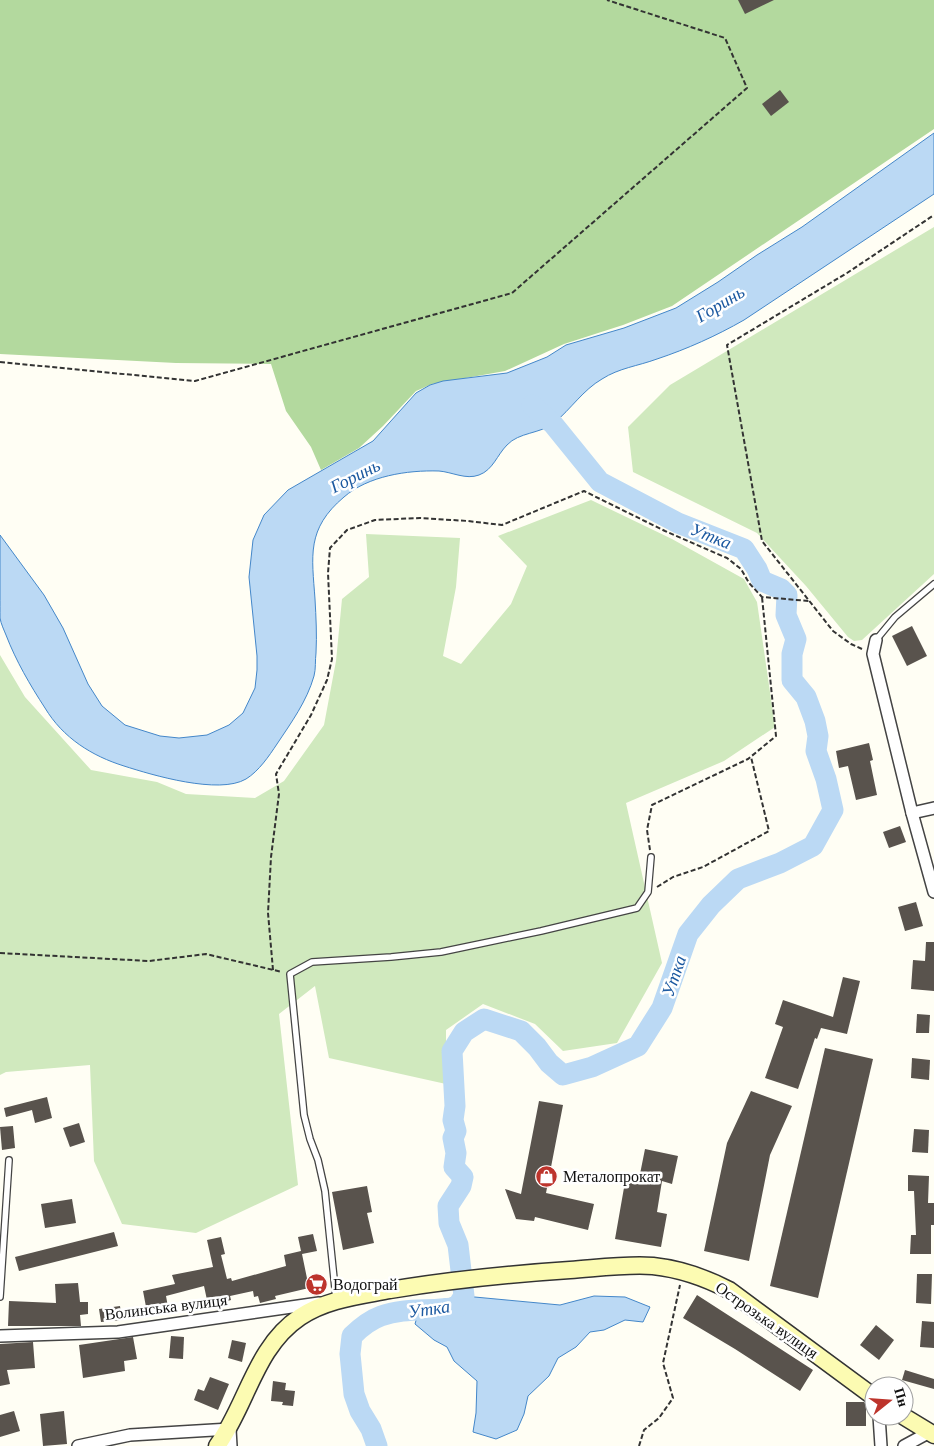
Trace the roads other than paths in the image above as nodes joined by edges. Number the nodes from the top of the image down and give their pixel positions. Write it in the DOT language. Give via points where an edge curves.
graph roads {
  1 [pos="934,584"];
  2 [pos="876,640"];
  3 [pos="934,808"];
  4 [pos="912,813"];
  5 [pos="651,857"];
  6 [pos="934,892"];
  7 [pos="9,1160"];
  8 [pos="0,1297"];
  9 [pos="336,1301"];
  10 [pos="0,1336"];
  11 [pos="864,1390"];
  12 [pos="914,1424"];
  13 [pos="880,1426"];
  14 [pos="230,1429"];
  15 [pos="929,1435"];
  16 [pos="78,1446"];
  17 [pos="217,1446"];
  18 [pos="230,1446"];
  19 [pos="881,1446"];
  20 [pos="904,1446"];
  1 -- 2 [label="lane" via="895,617"];
  2 -- 4 [label="street" via="873,654"];
  3 -- 4 [label="street"];
  4 -- 6 [label="street"];
  5 -- 9 [label="lane" via="648,892 637,908 441,952 312,962 290,974 304,1115 325,1191"];
  7 -- 8 [label="lane"];
  9 -- 10 [label="street, Волинська вулиця" via="118,1332"];
  9 -- 11 [label="main road, Острозька вулиця" via="446,1281 500,1275 629,1266 683,1270 729,1290"];
  9 -- 14 [label="main road, Острозька вулиця" via="300,1317 274,1341 258,1365"];
  12 -- 15 [label="main road"];
  13 -- 19 [label="street"];
  14 -- 16 [label="street" via="130,1435"];
  14 -- 17 [label="main road, Острозька вулиця"];
  14 -- 18 [label="street"];
  15 -- 20 [label="street"];
}
